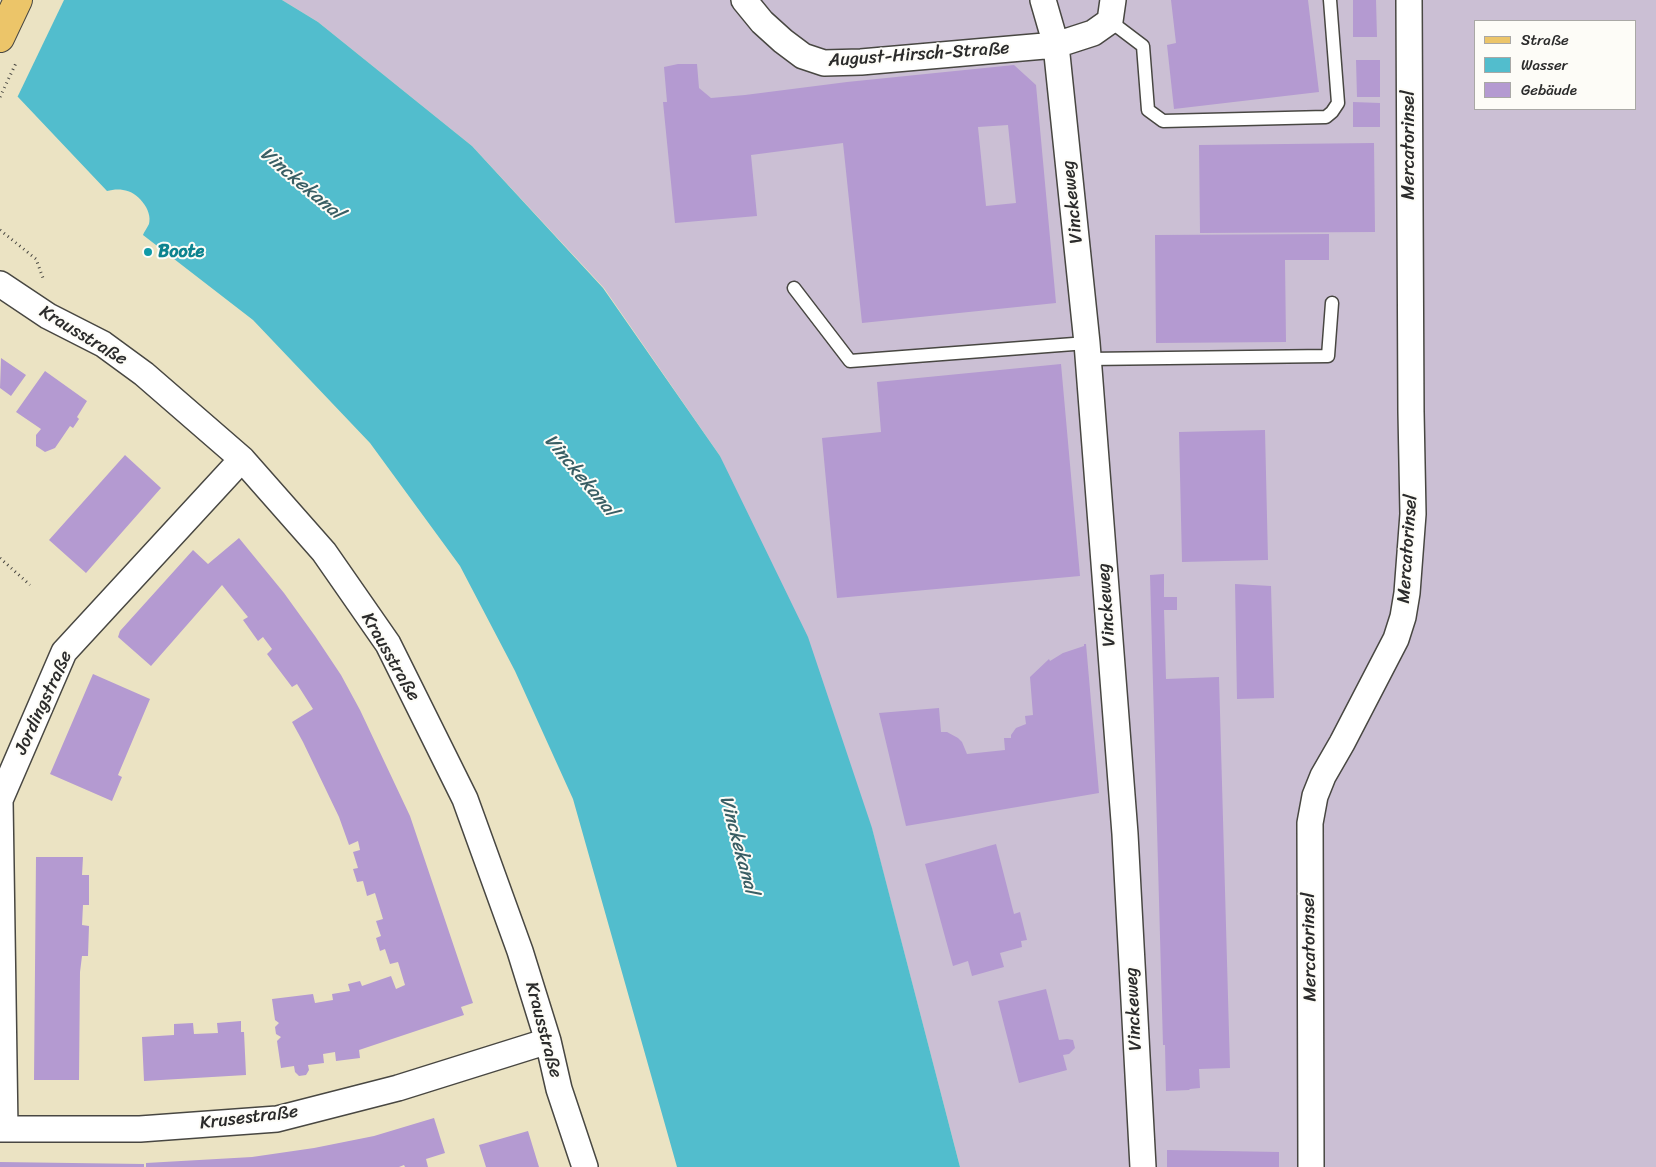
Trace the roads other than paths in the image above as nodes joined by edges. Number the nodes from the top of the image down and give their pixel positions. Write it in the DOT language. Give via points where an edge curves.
graph roads {
  1 [pos="18,0"];
  2 [pos="744,0"];
  3 [pos="1044,0"];
  4 [pos="1330,0"];
  5 [pos="1408,0"];
  6 [pos="1111,10"];
  7 [pos="0,38"];
  8 [pos="1056,45"];
  9 [pos="0,284"];
  10 [pos="794,288"];
  11 [pos="1332,303"];
  12 [pos="1088,351"];
  13 [pos="242,459"];
  14 [pos="0,815"];
  15 [pos="548,1041"];
  16 [pos="2,1129"];
  17 [pos="585,1167"];
  18 [pos="1143,1167"];
  19 [pos="1311,1167"];
  1 -- 7 [label="main road"];
  2 -- 8 [label="street, August-Hirsch-Straße" via="783,41 803,56 824,63"];
  3 -- 8 [label="street, Vinckeweg"];
  4 -- 6 [label="lane" via="1338,103 1326,117 1164,121 1148,110 1143,46"];
  5 -- 19 [label="street, Mercatorinsel" via="1413,514 1410,568 1403,617 1396,639 1314,796 1310,823"];
  6 -- 8 [label="street" via="1093,34"];
  8 -- 12 [label="street, Vinckeweg"];
  9 -- 13 [label="street, Krausstraße" via="48,316 103,344 144,374"];
  10 -- 12 [label="lane" via="850,361"];
  11 -- 12 [label="lane" via="1328,356"];
  12 -- 18 [label="street, Vinckeweg" via="1125,834"];
  13 -- 14 [label="street, Jordingstraße" via="64,652 0,800"];
  13 -- 15 [label="street, Krausstraße" via="324,552 388,644 465,799 520,951"];
  14 -- 16 [label="street, Jordingstraße"];
  15 -- 16 [label="street, Krusestraße" via="398,1088 277,1119 140,1129"];
  15 -- 17 [label="street, Krausstraße" via="559,1088"];
}
